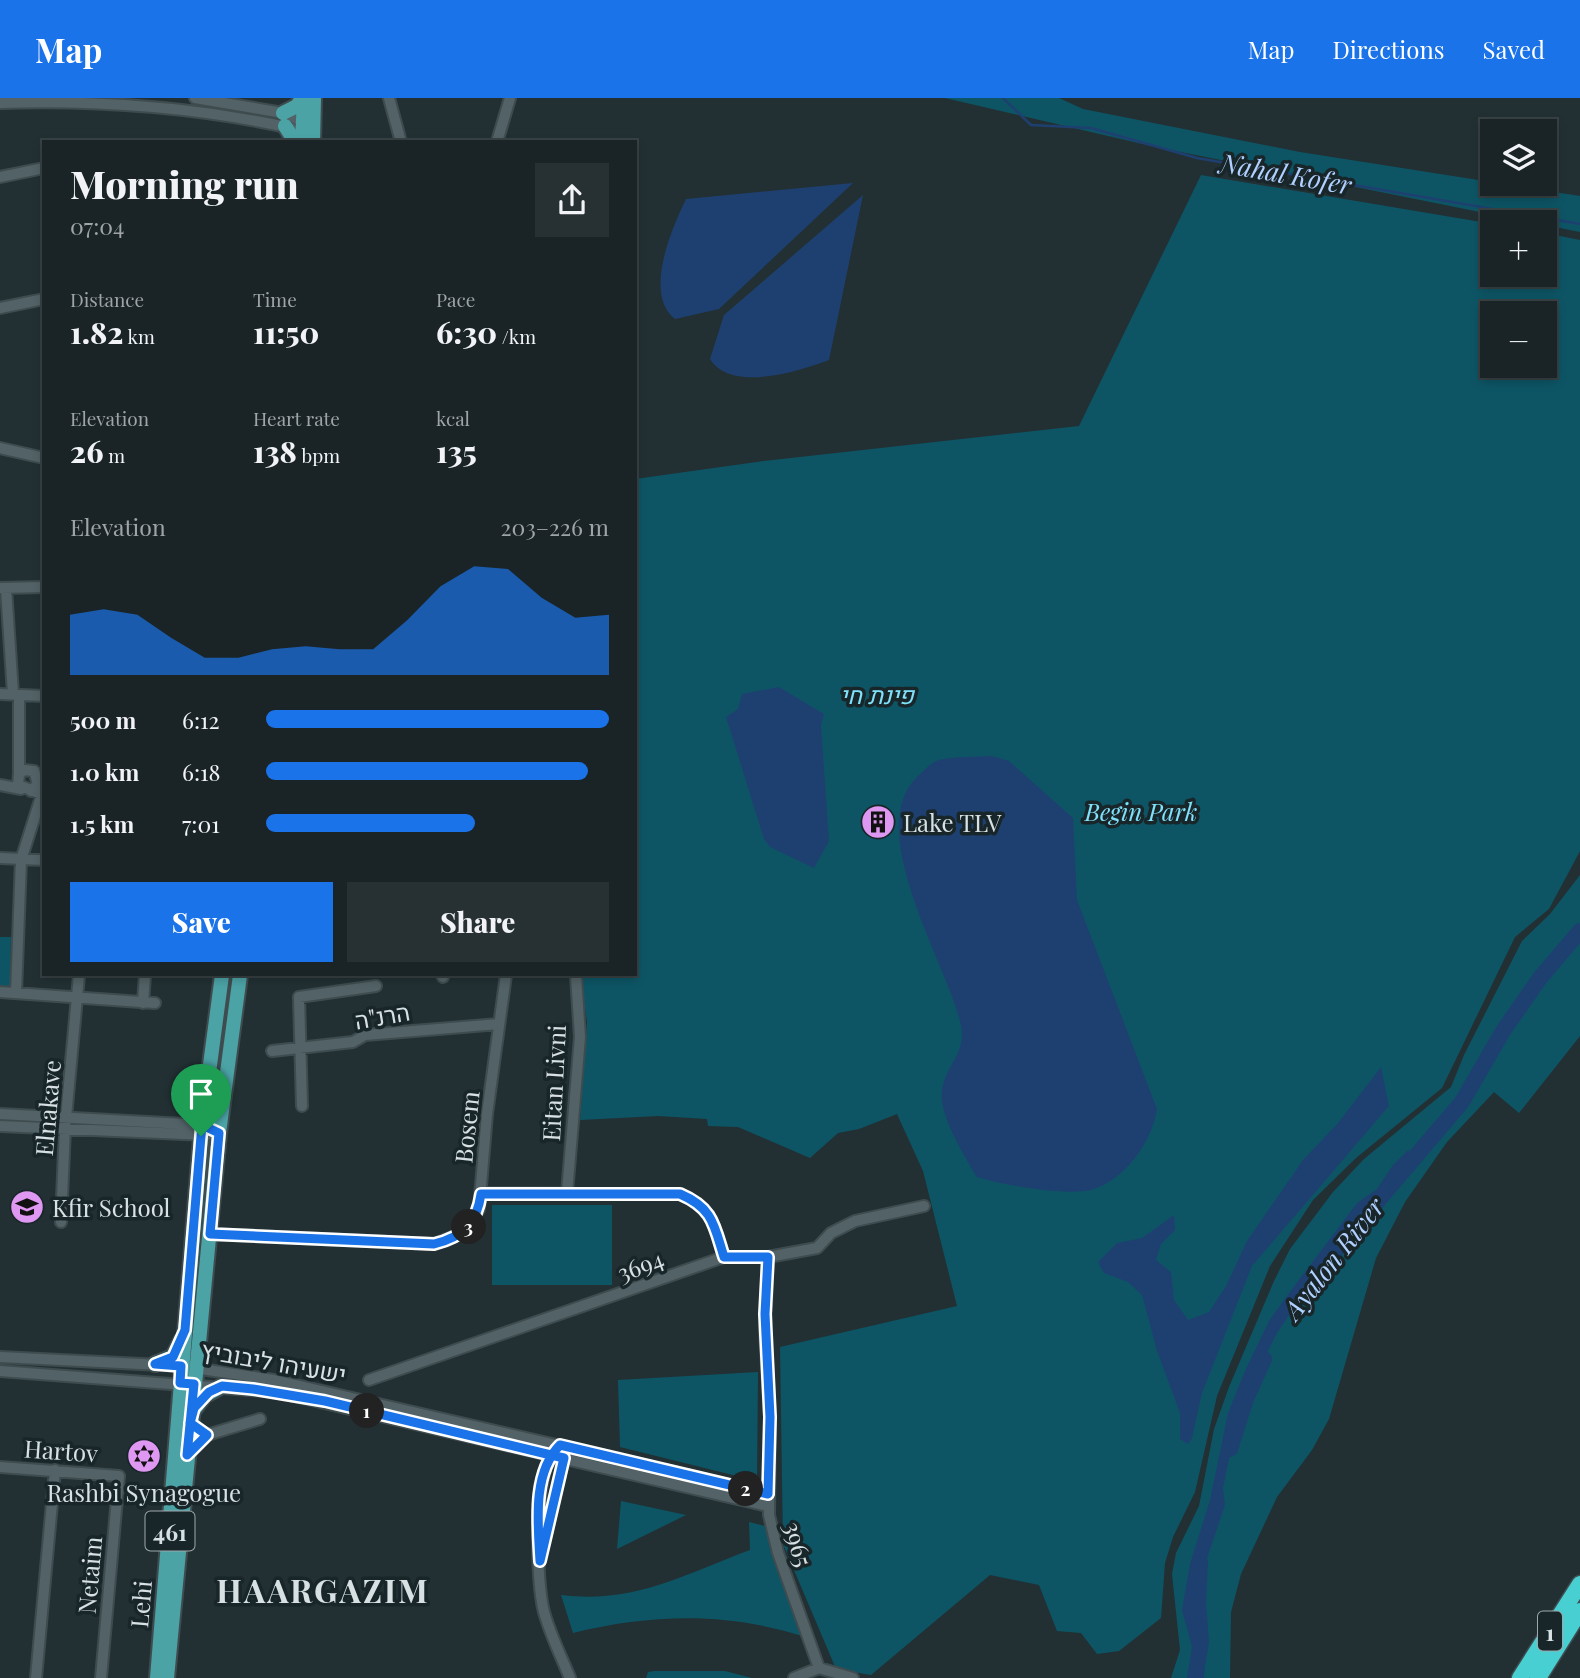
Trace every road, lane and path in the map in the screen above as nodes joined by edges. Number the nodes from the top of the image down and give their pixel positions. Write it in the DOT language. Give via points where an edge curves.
graph roads {
  1 [pos="195,98"];
  2 [pos="303,98"];
  3 [pos="314,98"];
  4 [pos="389,98"];
  5 [pos="510,98"];
  6 [pos="157,102"];
  7 [pos="236,102"];
  8 [pos="0,103"];
  9 [pos="284,120"];
  10 [pos="305,134"];
  11 [pos="400,140"];
  12 [pos="498,140"];
  13 [pos="42,168"];
  14 [pos="0,177"];
  15 [pos="42,299"];
  16 [pos="0,308"];
  17 [pos="0,448"];
  18 [pos="42,458"];
  19 [pos="42,587"];
  20 [pos="3,588"];
  21 [pos="0,694"];
  22 [pos="16,694"];
  23 [pos="42,696"];
  24 [pos="19,774"];
  25 [pos="0,785"];
  26 [pos="34,792"];
  27 [pos="0,859"];
  28 [pos="21,860"];
  29 [pos="42,860"];
  30 [pos="79,976"];
  31 [pos="145,976"];
  32 [pos="222,976"];
  33 [pos="240,976"];
  34 [pos="506,976"];
  35 [pos="576,976"];
  36 [pos="376,986"];
  37 [pos="0,992"];
  38 [pos="16,993"];
  39 [pos="79,997"];
  40 [pos="499,1024"];
  41 [pos="301,1048"];
  42 [pos="272,1051"];
  43 [pos="302,1106"];
  44 [pos="0,1114"];
  45 [pos="66,1122"];
  46 [pos="0,1126"];
  47 [pos="201,1130"];
  48 [pos="219,1133"];
  49 [pos="567,1193"];
  50 [pos="481,1194"];
  51 [pos="925,1206"];
  52 [pos="61,1222"];
  53 [pos="210,1234"];
  54 [pos="724,1257"];
  55 [pos="768,1257"];
  56 [pos="185,1330"];
  57 [pos="0,1357"];
  58 [pos="155,1364"];
  59 [pos="188,1367"];
  60 [pos="0,1371"];
  61 [pos="369,1380"];
  62 [pos="187,1384"];
  63 [pos="222,1386"];
  64 [pos="191,1419"];
  65 [pos="260,1419"];
  66 [pos="207,1435"];
  67 [pos="560,1445"];
  68 [pos="187,1455"];
  69 [pos="551,1455"];
  70 [pos="564,1458"];
  71 [pos="0,1467"];
  72 [pos="55,1470"];
  73 [pos="119,1476"];
  74 [pos="768,1500"];
  75 [pos="540,1561"];
  76 [pos="1580,1584"];
  77 [pos="1580,1611"];
  78 [pos="819,1668"];
  79 [pos="36,1678"];
  80 [pos="101,1678"];
  81 [pos="157,1678"];
  82 [pos="167,1678"];
  83 [pos="570,1678"];
  84 [pos="794,1678"];
  85 [pos="853,1678"];
  86 [pos="1520,1678"];
  87 [pos="1538,1678"];
  1 -- 7 [label="street"];
  2 -- 9 [label="main road"];
  2 -- 10 [label="main road"];
  3 -- 10 [label="main road"];
  4 -- 11 [label="street"];
  5 -- 12 [label="street"];
  6 -- 8 [label="street"];
  6 -- 9 [label="street"];
  7 -- 9 [label="street"];
  9 -- 10 [label="main road"];
  9 -- 10 [label="street"];
  13 -- 14 [label="street"];
  15 -- 16 [label="street"];
  17 -- 18 [label="street"];
  19 -- 20 [label="street"];
  20 -- 22 [label="street"];
  21 -- 22 [label="street"];
  22 -- 23 [label="street"];
  22 -- 24 [label="street"];
  24 -- 26 [label="street" via="16,781"];
  24 -- 26 [label="street" via="30,769 36,774"];
  25 -- 26 [label="street"];
  26 -- 28 [label="street"];
  27 -- 28 [label="street"];
  28 -- 29 [label="street"];
  28 -- 38 [label="street"];
  30 -- 39 [label="street, Elnakave"];
  31 -- 39 [label="street" via="149,1003"];
  32 -- 47 [label="main road, 461"];
  33 -- 48 [label="main road, 461"];
  34 -- 40 [label="street, Bosem"];
  35 -- 49 [label="street, Eitan Livni" via="580,1037"];
  36 -- 41 [label="street" via="299,997"];
  37 -- 38 [label="street"];
  38 -- 39 [label="street"];
  39 -- 45 [label="street, Elnakave"];
  40 -- 41 [label="street, הרנ\"ה" via="365,1035 353,1042"];
  40 -- 50 [label="street, Bosem"];
  41 -- 42 [label="street, הרנ\"ה"];
  41 -- 43 [label="street"];
  44 -- 45 [label="street"];
  45 -- 46 [label="street"];
  45 -- 47 [label="street"];
  45 -- 52 [label="street, Elnakave"];
  47 -- 48 [label="street"];
  47 -- 56 [label="main road, 461"];
  48 -- 53 [label="main road, 461"];
  49 -- 50 [label="street"];
  49 -- 54 [label="street" via="680,1194 699,1202 712,1218"];
  50 -- 53 [label="street, Bosem" via="479,1209 463,1233 434,1244"];
  51 -- 55 [label="street, 3694" via="867,1217 831,1233 817,1248"];
  53 -- 59 [label="main road, 461"];
  54 -- 55 [label="street, 3694"];
  54 -- 61 [label="street, 3694"];
  55 -- 74 [label="street, 3965"];
  56 -- 58 [label="main road" via="173,1357"];
  56 -- 59 [label="main road, 461"];
  57 -- 58 [label="street, ישעיהו ליבוביץ"];
  58 -- 59 [label="street, ישעיהו ליבוביץ"];
  59 -- 62 [label="main road, Lehi / 461"];
  59 -- 67 [label="street, ישעיהו ליבוביץ" via="321,1389"];
  60 -- 62 [label="street, ישעיהו ליבוביץ"];
  62 -- 63 [label="street, ישעיהו ליבוביץ"];
  62 -- 64 [label="main road, Lehi / 461"];
  62 -- 81 [label="main road, Lehi / 461"];
  63 -- 64 [label="main road" via="204,1396"];
  63 -- 69 [label="street, ישעיהו ליבוביץ" via="325,1401"];
  64 -- 66 [label="street"];
  64 -- 68 [label="main road, Lehi / 461"];
  65 -- 66 [label="street"];
  66 -- 68 [label="street"];
  67 -- 69 [label="street"];
  67 -- 70 [label="street"];
  67 -- 74 [label="street, ישעיהו ליבוביץ"];
  68 -- 82 [label="main road, Lehi / 461"];
  69 -- 70 [label="street, ישעיהו ליבוביץ"];
  69 -- 75 [label="street" via="539,1507"];
  70 -- 74 [label="street, ישעיהו ליבוביץ"];
  70 -- 75 [label="street"];
  71 -- 72 [label="street, Hartov"];
  72 -- 73 [label="street, Hartov"];
  72 -- 79 [label="street"];
  73 -- 80 [label="street, Netaim"];
  74 -- 78 [label="street, 3965" via="778,1553"];
  75 -- 83 [label="street" via="544,1612"];
  76 -- 86 [label="highway, 1"];
  77 -- 87 [label="highway, 1"];
  78 -- 84 [label="street"];
  78 -- 85 [label="street"];
}
